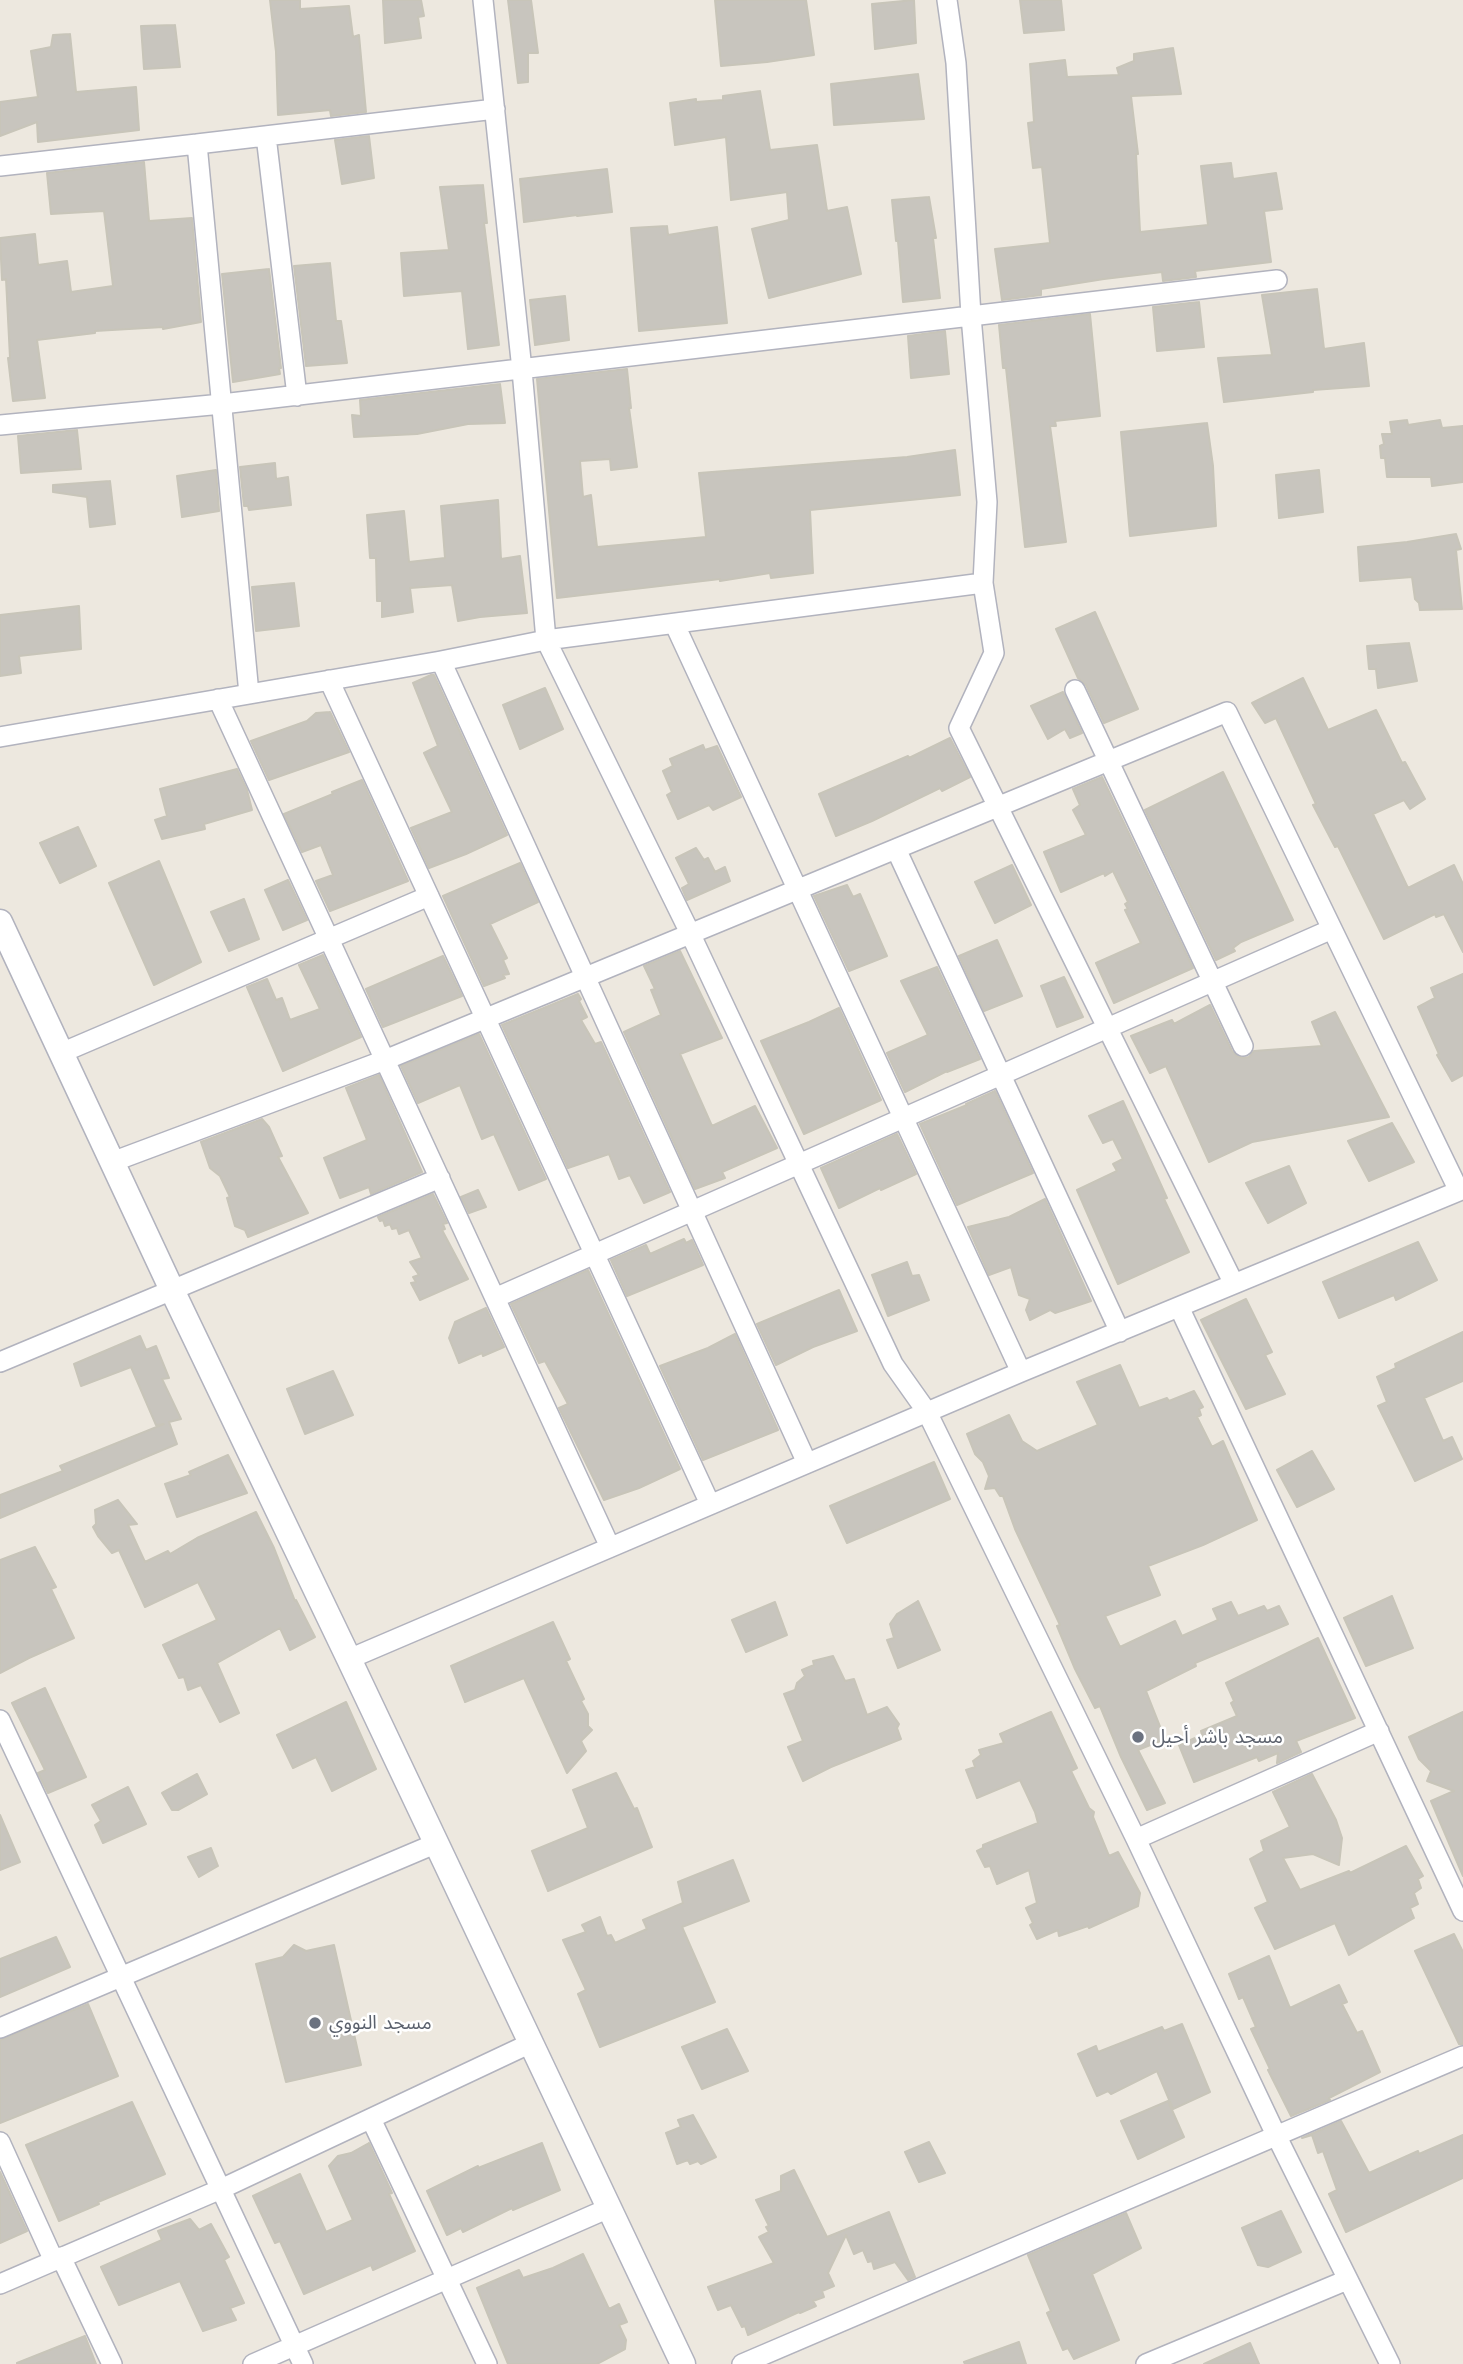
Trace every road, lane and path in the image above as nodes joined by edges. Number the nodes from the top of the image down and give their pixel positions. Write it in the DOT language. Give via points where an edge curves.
graph roads {
  1 [pos="483,0"];
  2 [pos="947,0"];
  3 [pos="495,108"];
  4 [pos="266,136"];
  5 [pos="197,144"];
  6 [pos="0,166"];
  7 [pos="1277,280"];
  8 [pos="971,316"];
  9 [pos="522,369"];
  10 [pos="297,396"];
  11 [pos="222,404"];
  12 [pos="0,425"];
  13 [pos="983,583"];
  14 [pos="675,625"];
  15 [pos="546,640"];
  16 [pos="441,661"];
  17 [pos="329,680"];
  18 [pos="1075,690"];
  19 [pos="249,694"];
  20 [pos="218,699"];
  21 [pos="0,737"];
  22 [pos="1108,761"];
  23 [pos="998,806"];
  24 [pos="896,849"];
  25 [pos="798,890"];
  26 [pos="429,896"];
  27 [pos="0,922"];
  28 [pos="1332,929"];
  29 [pos="690,933"];
  30 [pos="329,939"];
  31 [pos="586,977"];
  32 [pos="1213,981"];
  33 [pos="486,1018"];
  34 [pos="1108,1028"];
  35 [pos="1243,1046"];
  36 [pos="61,1053"];
  37 [pos="385,1060"];
  38 [pos="1001,1075"];
  39 [pos="903,1118"];
  40 [pos="112,1161"];
  41 [pos="798,1164"];
  42 [pos="440,1178"];
  43 [pos="692,1211"];
  44 [pos="596,1254"];
  45 [pos="1234,1284"];
  46 [pos="172,1290"];
  47 [pos="495,1298"];
  48 [pos="1179,1307"];
  49 [pos="1120,1332"];
  50 [pos="0,1362"];
  51 [pos="1021,1373"];
  52 [pos="927,1412"];
  53 [pos="807,1463"];
  54 [pos="710,1504"];
  55 [pos="610,1547"];
  56 [pos="349,1659"];
  57 [pos="0,1720"];
  58 [pos="1378,1731"];
  59 [pos="6,1747"];
  60 [pos="1136,1839"];
  61 [pos="437,1843"];
  62 [pos="1463,1911"];
  63 [pos="121,1978"];
  64 [pos="0,2028"];
  65 [pos="531,2043"];
  66 [pos="1463,2056"];
  67 [pos="370,2119"];
  68 [pos="1276,2135"];
  69 [pos="0,2142"];
  70 [pos="221,2189"];
  71 [pos="609,2207"];
  72 [pos="58,2259"];
  73 [pos="446,2279"];
  74 [pos="1347,2280"];
  75 [pos="0,2284"];
  76 [pos="295,2346"];
  77 [pos="112,2364"];
  78 [pos="253,2364"];
  79 [pos="303,2364"];
  80 [pos="487,2364"];
  81 [pos="683,2364"];
  82 [pos="742,2364"];
  83 [pos="1146,2364"];
  84 [pos="1390,2364"];
  1 -- 3 [label="street"];
  2 -- 8 [label="street" via="956,63"];
  3 -- 4 [label="street"];
  3 -- 9 [label="street"];
  4 -- 5 [label="street"];
  4 -- 10 [label="street"];
  5 -- 6 [label="street"];
  5 -- 11 [label="street"];
  7 -- 8 [label="street"];
  8 -- 9 [label="street"];
  8 -- 13 [label="street" via="987,502"];
  9 -- 10 [label="street"];
  9 -- 15 [label="street"];
  10 -- 11 [label="street"];
  11 -- 12 [label="street"];
  11 -- 19 [label="street"];
  13 -- 14 [label="street"];
  13 -- 23 [label="street" via="994,653 959,728"];
  14 -- 15 [label="street"];
  14 -- 25 [label="street"];
  15 -- 16 [label="street"];
  15 -- 29 [label="street"];
  16 -- 17 [label="street"];
  16 -- 31 [label="street"];
  17 -- 19 [label="street"];
  17 -- 26 [label="street"];
  18 -- 22 [label="street"];
  19 -- 20 [label="street"];
  20 -- 21 [label="street"];
  20 -- 30 [label="street"];
  22 -- 23 [label="street"];
  22 -- 28 [label="street" via="1227,712"];
  22 -- 32 [label="street"];
  23 -- 24 [label="street"];
  23 -- 34 [label="street"];
  24 -- 25 [label="street"];
  24 -- 38 [label="street"];
  25 -- 29 [label="street"];
  25 -- 39 [label="street"];
  26 -- 30 [label="street"];
  26 -- 33 [label="street"];
  27 -- 36 [label="street"];
  28 -- 32 [label="street"];
  28 -- 45 [label="street" via="1459,1191"];
  29 -- 31 [label="street"];
  29 -- 41 [label="street"];
  30 -- 36 [label="street"];
  30 -- 37 [label="street"];
  31 -- 33 [label="street"];
  31 -- 43 [label="street"];
  32 -- 34 [label="street"];
  32 -- 35 [label="street"];
  33 -- 37 [label="street"];
  33 -- 44 [label="street"];
  34 -- 38 [label="street"];
  34 -- 45 [label="street"];
  36 -- 40 [label="street"];
  37 -- 40 [label="street"];
  37 -- 42 [label="street"];
  38 -- 39 [label="street"];
  38 -- 49 [label="street"];
  39 -- 41 [label="street"];
  39 -- 51 [label="street"];
  40 -- 46 [label="street"];
  41 -- 43 [label="street"];
  41 -- 52 [label="street" via="893,1364"];
  42 -- 46 [label="street"];
  42 -- 47 [label="street"];
  43 -- 44 [label="street"];
  43 -- 53 [label="street"];
  44 -- 47 [label="street"];
  44 -- 54 [label="street"];
  45 -- 48 [label="street"];
  46 -- 50 [label="street"];
  46 -- 56 [label="street"];
  47 -- 55 [label="street"];
  48 -- 49 [label="street"];
  48 -- 58 [label="street"];
  49 -- 51 [label="street"];
  51 -- 52 [label="street"];
  52 -- 53 [label="street"];
  52 -- 60 [label="street"];
  53 -- 54 [label="street"];
  54 -- 55 [label="street"];
  55 -- 56 [label="street"];
  56 -- 61 [label="street"];
  57 -- 59 [label="street"];
  58 -- 60 [label="street"];
  58 -- 62 [label="street"];
  59 -- 63 [label="street"];
  60 -- 68 [label="street"];
  61 -- 63 [label="street"];
  61 -- 65 [label="street"];
  63 -- 64 [label="street"];
  63 -- 70 [label="street"];
  65 -- 67 [label="street"];
  65 -- 71 [label="street"];
  66 -- 68 [label="street"];
  67 -- 70 [label="street"];
  67 -- 73 [label="street"];
  68 -- 74 [label="street"];
  68 -- 82 [label="street"];
  69 -- 72 [label="street"];
  70 -- 72 [label="street"];
  70 -- 76 [label="street"];
  71 -- 73 [label="street"];
  71 -- 81 [label="street"];
  72 -- 75 [label="street"];
  72 -- 77 [label="street"];
  73 -- 76 [label="street"];
  73 -- 80 [label="street"];
  74 -- 83 [label="street"];
  74 -- 84 [label="street"];
  76 -- 78 [label="street"];
  76 -- 79 [label="street"];
}
